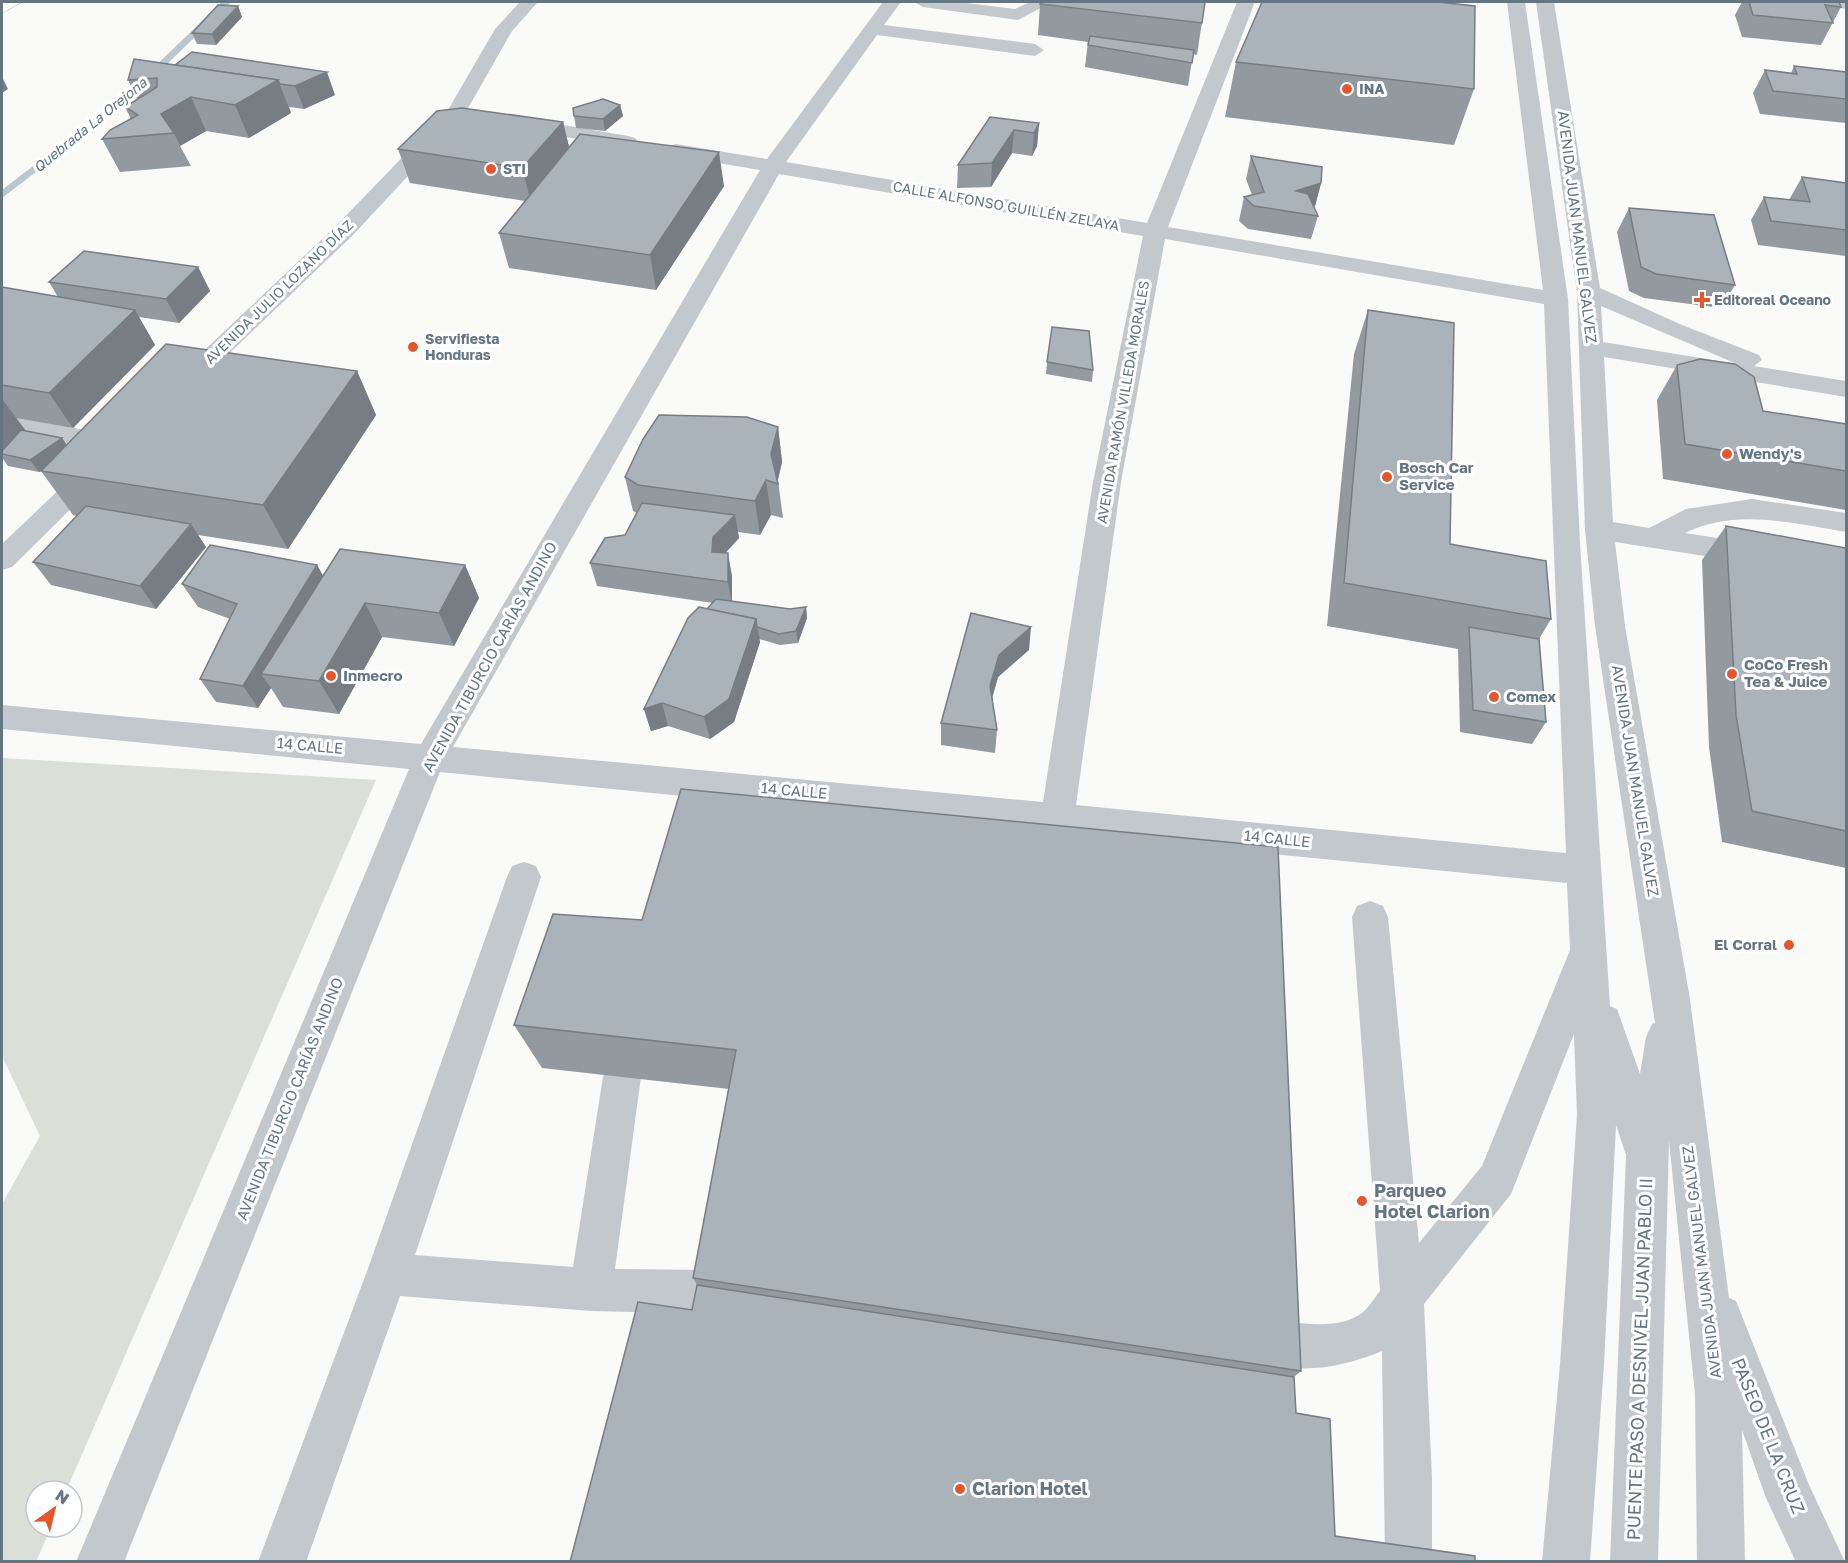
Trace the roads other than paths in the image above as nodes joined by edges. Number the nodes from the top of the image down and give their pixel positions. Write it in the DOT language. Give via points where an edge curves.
graph roads {
  1 [pos="13,2"];
  2 [pos="529,2"];
  3 [pos="892,2"];
  4 [pos="923,2"];
  5 [pos="1043,2"];
  6 [pos="1246,2"];
  7 [pos="1516,2"];
  8 [pos="1545,2"];
  9 [pos="2,8"];
  10 [pos="870,29"];
  11 [pos="1035,50"];
  12 [pos="456,113"];
  13 [pos="480,117"];
  14 [pos="503,121"];
  15 [pos="772,167"];
  16 [pos="1155,231"];
  17 [pos="1589,292"];
  18 [pos="1556,299"];
  19 [pos="1593,348"];
  20 [pos="1810,384"];
  21 [pos="1846,389"];
  22 [pos="169,398"];
  23 [pos="2,423"];
  24 [pos="1846,522"];
  25 [pos="1599,530"];
  26 [pos="1652,538"];
  27 [pos="2,560"];
  28 [pos="1846,568"];
  29 [pos="2,717"];
  30 [pos="430,757"];
  31 [pos="1057,817"];
  32 [pos="1585,870"];
  33 [pos="524,877"];
  34 [pos="1370,917"];
  35 [pos="1590,961"];
  36 [pos="1671,999"];
  37 [pos="622,1077"];
  38 [pos="1646,1157"];
  39 [pos="387,1274"];
  40 [pos="1705,1275"];
  41 [pos="591,1290"];
  42 [pos="713,1292"];
  43 [pos="1403,1293"];
  44 [pos="1270,1343"];
  45 [pos="1410,1558"];
  46 [pos="100,1562"];
  47 [pos="282,1562"];
  48 [pos="1566,1562"];
  49 [pos="1634,1562"];
  50 [pos="1721,1562"];
  51 [pos="1821,1562"];
  1 -- 9 [label="main road"];
  2 -- 12 [label="street, AVENIDA JULIO LOZANO DÍAZ" via="504,29"];
  3 -- 10 [label="street, AVENIDA TIBURCIO CARÍAS ANDINO"];
  4 -- 5 [label="street" via="1018,15"];
  6 -- 16 [label="street, AVENIDA RAMÓN VILLEDA MORALES"];
  7 -- 18 [label="street, AVENIDA JUAN MANUEL GALVEZ"];
  8 -- 17 [label="street, AVENIDA JUAN MANUEL GALVEZ"];
  10 -- 11 [label="street"];
  10 -- 15 [label="street, AVENIDA TIBURCIO CARÍAS ANDINO"];
  12 -- 13 [label="street"];
  12 -- 22 [label="street, AVENIDA JULIO LOZANO DÍAZ" via="344,231"];
  14 -- 15 [label="street, CALLE ALFONSO GUILLÉN ZELAYA"];
  15 -- 16 [label="street, CALLE ALFONSO GUILLÉN ZELAYA"];
  15 -- 30 [label="street, AVENIDA TIBURCIO CARÍAS ANDINO"];
  16 -- 18 [label="street, CALLE ALFONSO GUILLÉN ZELAYA"];
  16 -- 31 [label="street, AVENIDA RAMÓN VILLEDA MORALES" via="1107,482"];
  17 -- 19 [label="street, AVENIDA JUAN MANUEL GALVEZ"];
  17 -- 20 [label="street"];
  18 -- 32 [label="street, AVENIDA JUAN MANUEL GALVEZ"];
  19 -- 20 [label="street" via="1744,384"];
  19 -- 25 [label="street, AVENIDA JUAN MANUEL GALVEZ"];
  20 -- 21 [label="street"];
  23 -- 27 [label="street" via="129,437"];
  24 -- 26 [label="street" via="1752,508 1696,516"];
  25 -- 26 [label="street"];
  25 -- 36 [label="street, AVENIDA JUAN MANUEL GALVEZ" via="1610,626"];
  26 -- 28 [label="street"];
  29 -- 30 [label="street, 14 CALLE"];
  30 -- 31 [label="street, 14 CALLE" via="688,798"];
  30 -- 46 [label="street, AVENIDA TIBURCIO CARÍAS ANDINO"];
  31 -- 32 [label="street, 14 CALLE"];
  32 -- 35 [label="street, AVENIDA JUAN MANUEL GALVEZ"];
  33 -- 39 [label="street"];
  34 -- 43 [label="street"];
  35 -- 38 [label="street, PUENTE PASO A DESNIVEL JUAN PABLO II"];
  35 -- 43 [label="street" via="1497,1180"];
  35 -- 48 [label="street, AVENIDA JUAN MANUEL GALVEZ" via="1597,1115"];
  36 -- 38 [label="street, PUENTE PASO A DESNIVEL JUAN PABLO II"];
  36 -- 40 [label="street, AVENIDA JUAN MANUEL GALVEZ"];
  37 -- 41 [label="street"];
  38 -- 49 [label="street, PUENTE PASO A DESNIVEL JUAN PABLO II"];
  39 -- 41 [label="street"];
  39 -- 47 [label="street"];
  40 -- 50 [label="street, AVENIDA JUAN MANUEL GALVEZ" via="1718,1394"];
  40 -- 51 [label="street, PASEO DE LA CRUZ" via="1790,1498"];
  41 -- 42 [label="street"];
  43 -- 44 [label="street" via="1372,1333 1327,1347"];
  43 -- 45 [label="street"];
}
